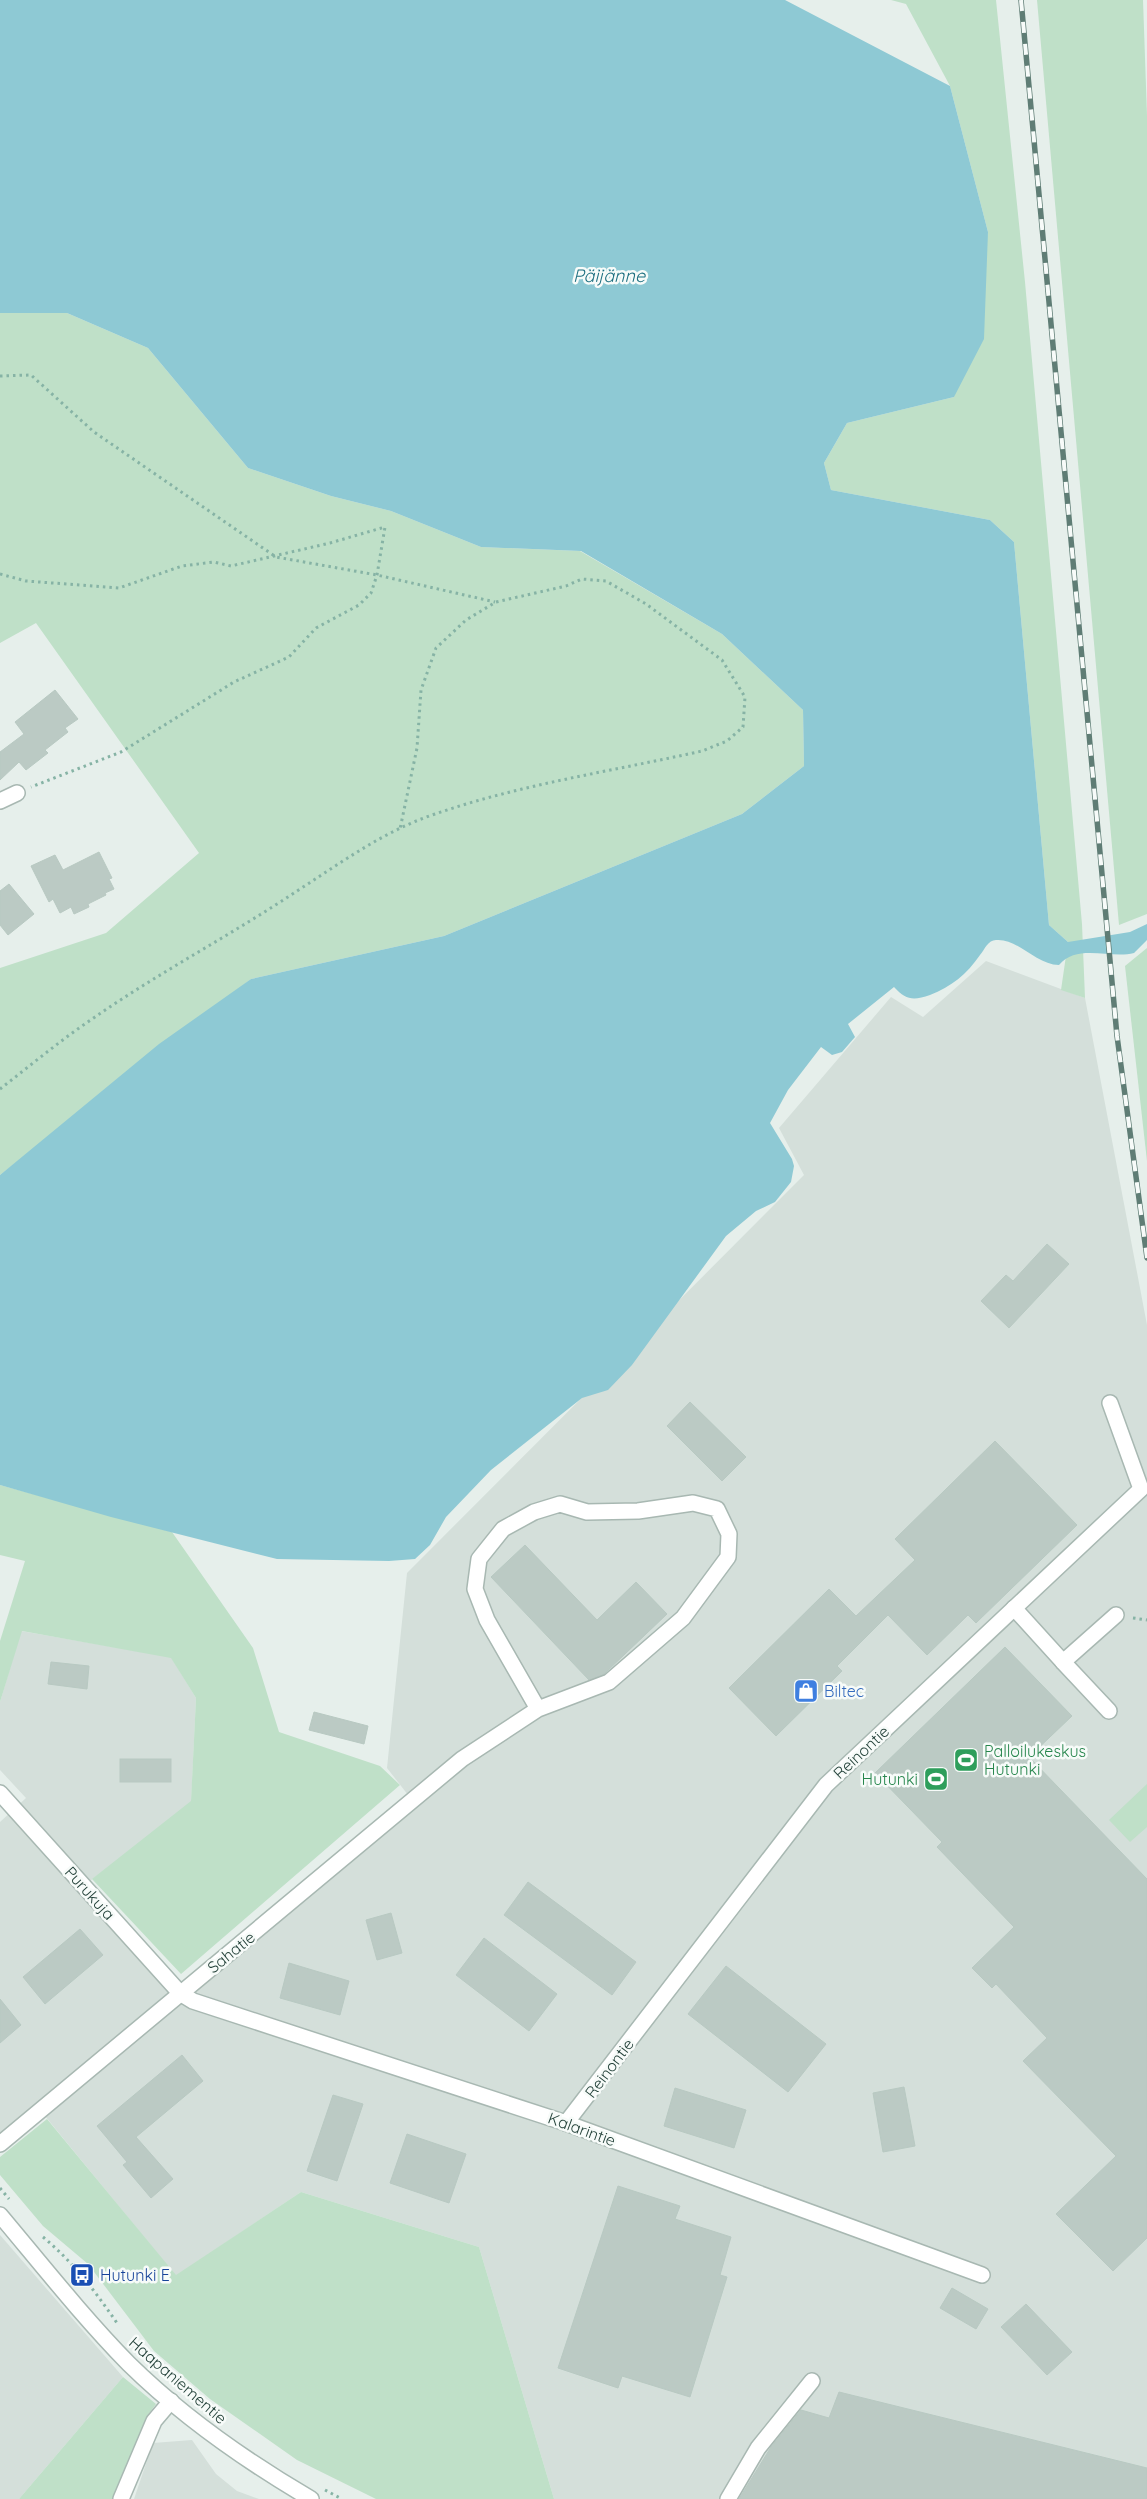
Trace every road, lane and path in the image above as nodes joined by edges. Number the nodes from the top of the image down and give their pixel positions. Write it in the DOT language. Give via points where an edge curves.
graph roads {
  1 [pos="0,376"];
  2 [pos="276,557"];
  3 [pos="0,574"];
  4 [pos="378,575"];
  5 [pos="496,602"];
  6 [pos="16,793"];
  7 [pos="0,801"];
  8 [pos="400,829"];
  9 [pos="0,1089"];
  10 [pos="1110,1403"];
  11 [pos="1014,1608"];
  12 [pos="1116,1615"];
  13 [pos="1064,1662"];
  14 [pos="538,1708"];
  15 [pos="1109,1711"];
  16 [pos="0,1793"];
  17 [pos="180,1993"];
  18 [pos="566,2123"];
  19 [pos="0,2144"];
  20 [pos="1,2190"];
  21 [pos="14,2205"];
  22 [pos="0,2214"];
  23 [pos="40,2234"];
  24 [pos="982,2275"];
  25 [pos="121,2330"];
  26 [pos="812,2381"];
  27 [pos="171,2400"];
  28 [pos="324,2490"];
  29 [pos="121,2499"];
  30 [pos="311,2499"];
  31 [pos="342,2499"];
  32 [pos="728,2499"];
  1 -- 2 [label="path" via="31,375 94,432"];
  2 -- 3 [label="path" via="231,566 214,562 182,566 119,588 26,581"];
  2 -- 4 [label="path"];
  2 -- 4 [label="path" via="385,527"];
  4 -- 5 [label="path"];
  4 -- 6 [label="path" via="371,593 359,604 316,628 290,657 234,682 121,752"];
  5 -- 8 [label="path" via="466,620 436,648 421,690 417,748"];
  5 -- 8 [label="path" via="566,586 582,579 606,581 646,604 722,660 745,698 743,727 726,741 702,751 514,790 434,814"];
  6 -- 7 [label="street"];
  8 -- 9 [label="path" via="336,864 94,1017"];
  10 -- 11 [label="street, Reinontie" via="1141,1489"];
  11 -- 13 [label="street"];
  11 -- 18 [label="street, Reinontie" via="826,1785"];
  12 -- 13 [label="street"];
  13 -- 15 [label="street"];
  14 -- 14 [label="street, Sahatie" via="609,1682 684,1618 728,1557 729,1534 717,1509 693,1503 638,1511 587,1512 560,1504 534,1512 503,1529 479,1559 475,1589 487,1620"];
  14 -- 17 [label="street, Sahatie" via="462,1759"];
  16 -- 17 [label="street, Purukuja"];
  17 -- 18 [label="street, Kalarintie" via="193,2001"];
  17 -- 19 [label="street, Sahatie"];
  18 -- 24 [label="street, Kalarintie"];
  20 -- 21 [label="path"];
  22 -- 27 [label="street, Haapaniementie" via="64,2292 130,2364"];
  23 -- 25 [label="path, Haapaniementie" via="66,2256"];
  26 -- 32 [label="street" via="758,2448"];
  27 -- 29 [label="street" via="154,2421"];
  27 -- 30 [label="street, Haapaniementie" via="257,2468"];
  28 -- 31 [label="path"];
}
